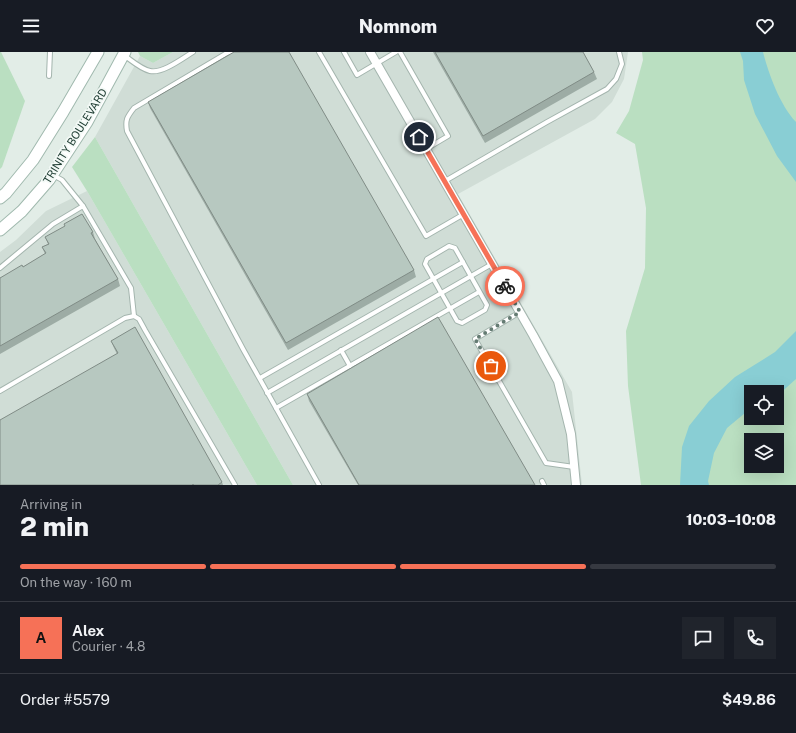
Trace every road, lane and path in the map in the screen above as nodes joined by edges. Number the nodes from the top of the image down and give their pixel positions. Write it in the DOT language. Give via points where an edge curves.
graph roads {
  1 [pos="50,52"];
  2 [pos="98,52"];
  3 [pos="193,52"];
  4 [pos="232,52"];
  5 [pos="319,52"];
  6 [pos="344,52"];
  7 [pos="370,52"];
  8 [pos="396,52"];
  9 [pos="400,52"];
  10 [pos="619,52"];
  11 [pos="122,53"];
  12 [pos="377,63"];
  13 [pos="49,76"];
  14 [pos="426,149"];
  15 [pos="53,175"];
  16 [pos="444,181"];
  17 [pos="0,198"];
  18 [pos="83,206"];
  19 [pos="464,214"];
  20 [pos="0,230"];
  21 [pos="463,262"];
  22 [pos="492,264"];
  23 [pos="0,268"];
  24 [pos="470,276"];
  25 [pos="433,279"];
  26 [pos="479,292"];
  27 [pos="441,293"];
  28 [pos="450,309"];
  29 [pos="520,312"];
  30 [pos="134,316"];
  31 [pos="342,350"];
  32 [pos="350,366"];
  33 [pos="260,378"];
  34 [pos="0,391"];
  35 [pos="268,393"];
  36 [pos="276,408"];
  37 [pos="574,467"];
  38 [pos="235,485"];
  39 [pos="319,485"];
  40 [pos="576,485"];
  1 -- 13 [label="lane"];
  2 -- 17 [label="main road, TRINITY BOULEVARD" via="34,160"];
  3 -- 11 [label="lane" via="156,72 148,71"];
  4 -- 33 [label="lane" via="134,108 126,122 127,131"];
  5 -- 19 [label="lane" via="426,236"];
  6 -- 12 [label="lane" via="357,75"];
  7 -- 12 [label="street"];
  8 -- 12 [label="lane"];
  9 -- 14 [label="lane" via="448,136"];
  10 -- 16 [label="lane" via="622,64 616,79 607,89"];
  11 -- 15 [label="main road, TRINITY BOULEVARD" via="87,122"];
  12 -- 14 [label="street"];
  14 -- 16 [label="street"];
  15 -- 18 [label="lane" via="62,180"];
  15 -- 20 [label="main road, TRINITY BOULEVARD" via="22,211"];
  16 -- 19 [label="street"];
  18 -- 23 [label="lane" via="53,224"];
  18 -- 30 [label="lane" via="131,288"];
  19 -- 22 [label="street"];
  21 -- 24 [label="lane"];
  21 -- 25 [label="lane"];
  21 -- 25 [label="lane" via="455,248 449,246 427,259 425,264"];
  22 -- 24 [label="lane"];
  22 -- 29 [label="street"];
  24 -- 26 [label="lane"];
  24 -- 27 [label="lane"];
  25 -- 27 [label="lane"];
  25 -- 33 [label="lane"];
  26 -- 28 [label="lane"];
  26 -- 28 [label="lane" via="487,305 485,310 462,323 457,321"];
  27 -- 28 [label="lane"];
  27 -- 31 [label="lane"];
  28 -- 32 [label="lane"];
  29 -- 37 [label="street" via="558,381 571,434"];
  29 -- 37 [label="lane" via="475,339 546,463"];
  30 -- 34 [label="lane" via="125,318"];
  30 -- 38 [label="lane" via="139,319"];
  31 -- 32 [label="lane"];
  31 -- 35 [label="lane"];
  32 -- 36 [label="lane"];
  33 -- 35 [label="lane"];
  35 -- 36 [label="lane"];
  36 -- 39 [label="lane"];
  37 -- 40 [label="street"];
}
